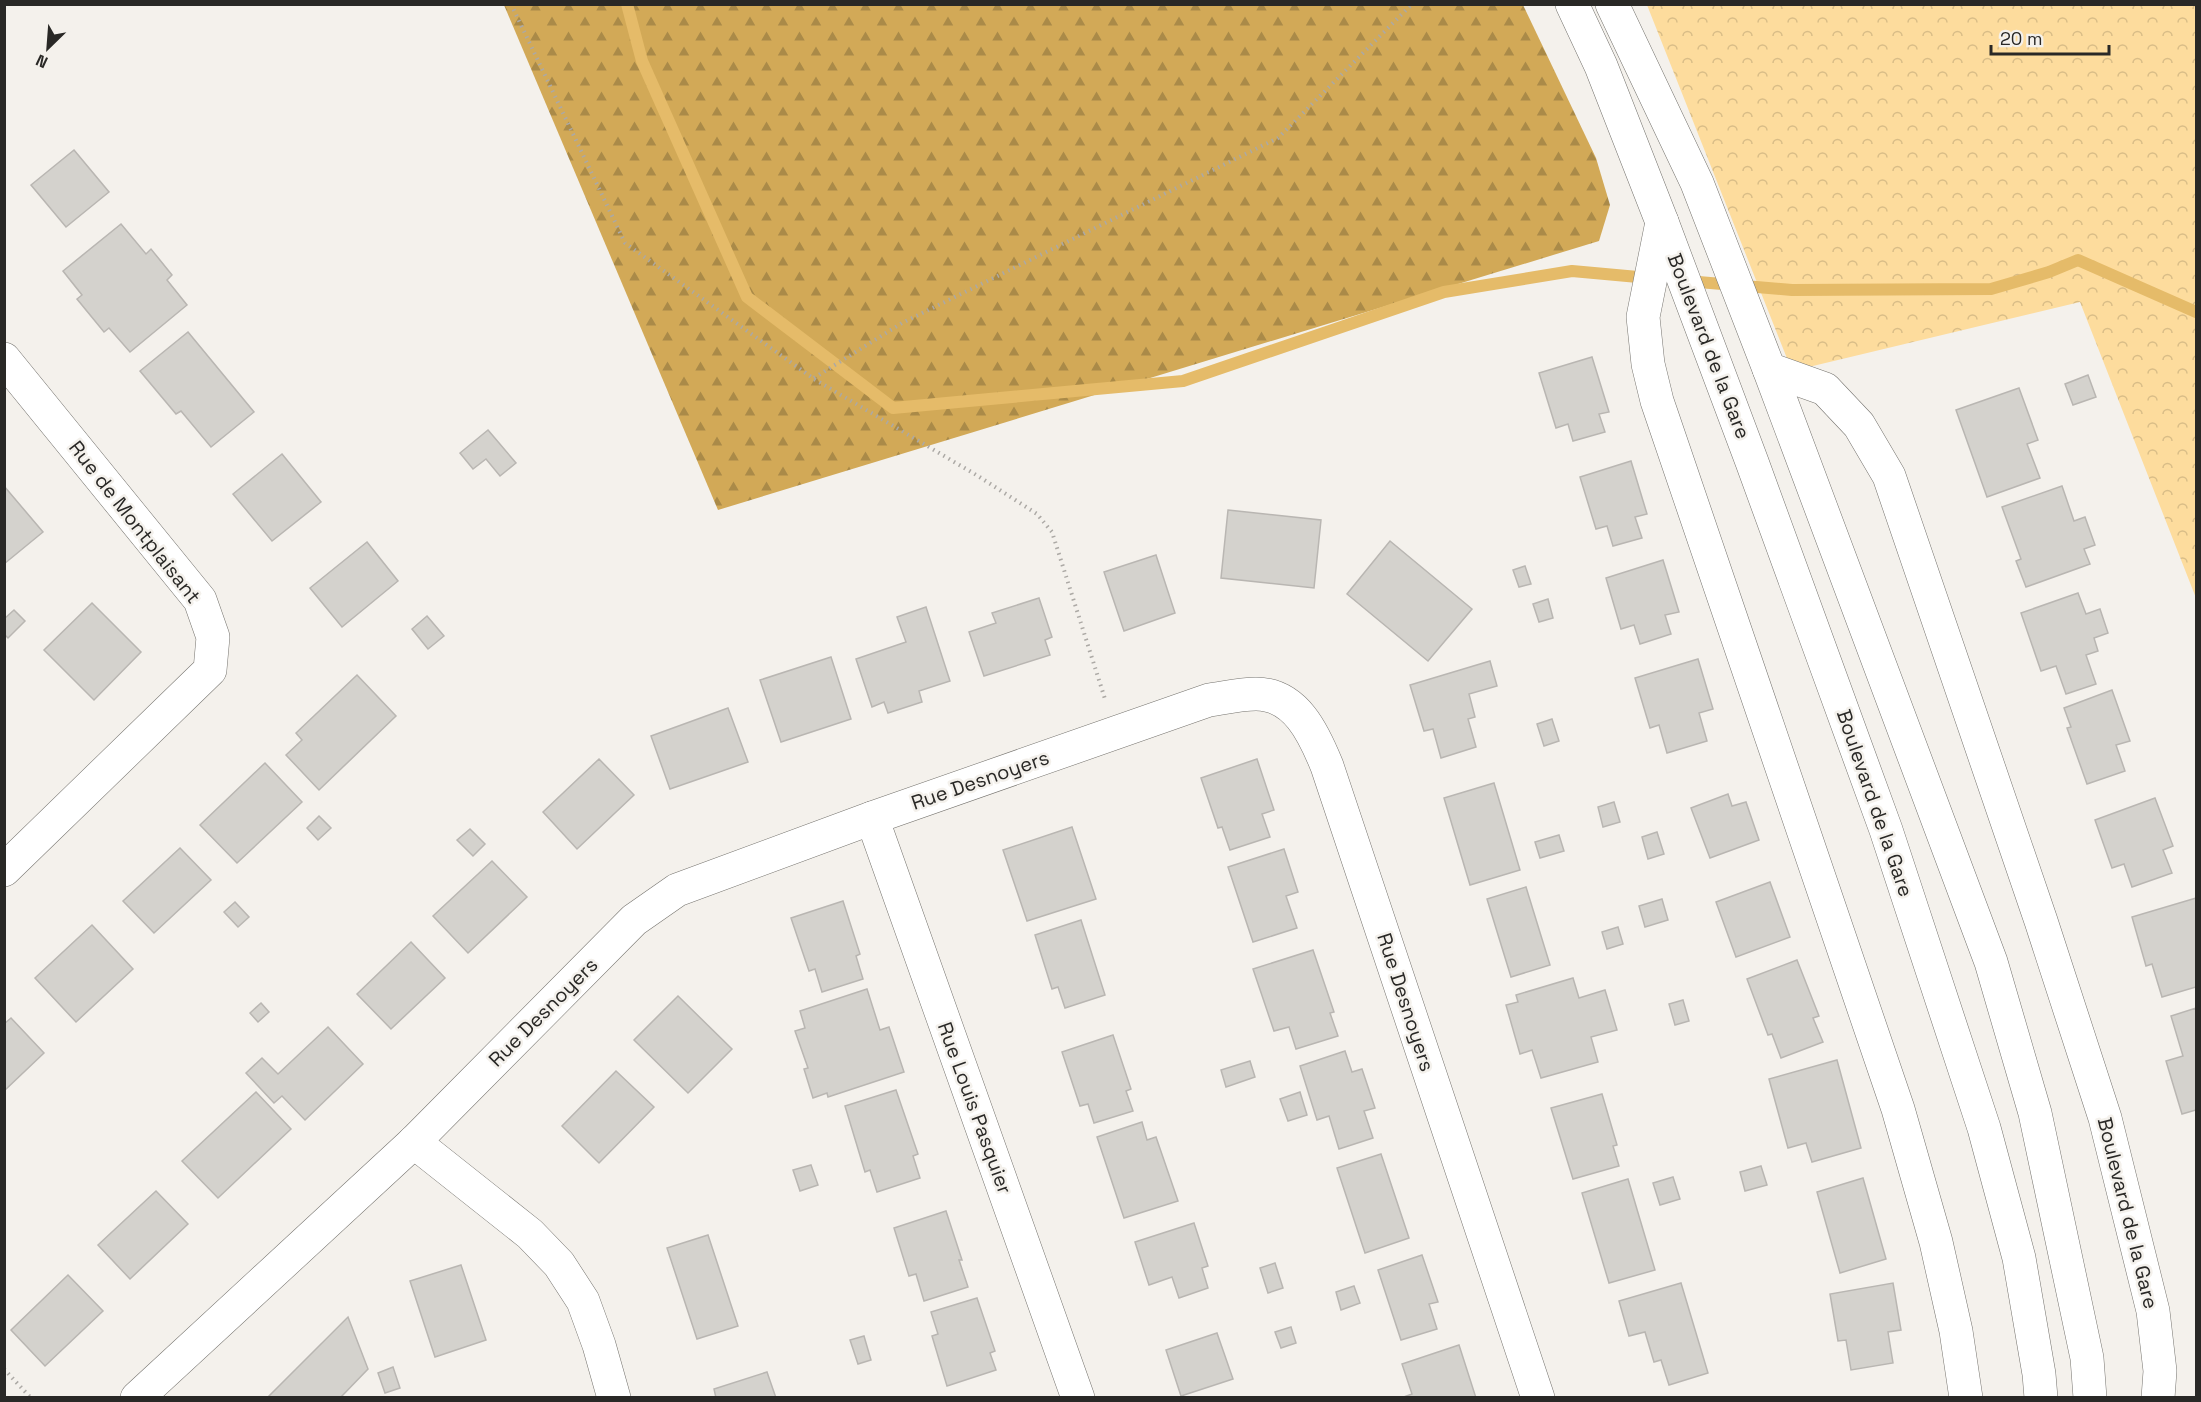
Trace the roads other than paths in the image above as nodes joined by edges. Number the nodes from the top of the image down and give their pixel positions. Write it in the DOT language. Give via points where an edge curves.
graph roads {
  1 [pos="1572,4"];
  2 [pos="1612,4"];
  3 [pos="1662,222"];
  4 [pos="4,359"];
  5 [pos="1769,369"];
  6 [pos="872,818"];
  7 [pos="4,870"];
  8 [pos="414,1142"];
  9 [pos="136,1398"];
  10 [pos="614,1398"];
  11 [pos="1078,1398"];
  12 [pos="1538,1398"];
  13 [pos="1966,1398"];
  14 [pos="2041,1398"];
  15 [pos="2090,1398"];
  16 [pos="2158,1398"];
  1 -- 3 [label="street, Boulevard de la Gare" via="1601,66"];
  2 -- 5 [label="street" via="1697,183"];
  3 -- 13 [label="street, Boulevard de la Gare" via="1643,316 1657,401 1898,1109 1936,1242"];
  3 -- 14 [label="street, Boulevard de la Gare" via="1886,830 1984,1128 2019,1258"];
  4 -- 7 [label="street, Rue de Montplaisant" via="200,600 213,637 210,670"];
  5 -- 15 [label="street" via="1992,962 2035,1113 2087,1358"];
  5 -- 16 [label="street, Boulevard de la Gare" via="1825,389 1859,425 1889,476 2038,909 2105,1118 2153,1311 2160,1371"];
  6 -- 8 [label="street, Rue Desnoyers" via="677,890 634,920"];
  6 -- 11 [label="street, Rue Louis Pasquier"];
  6 -- 12 [label="street, Rue Desnoyers" via="1209,700 1257,694 1286,701 1312,731 1327,766"];
  8 -- 9 [label="street, Rue Desnoyers"];
  8 -- 10 [label="street" via="530,1234 559,1264 583,1301"];
}
